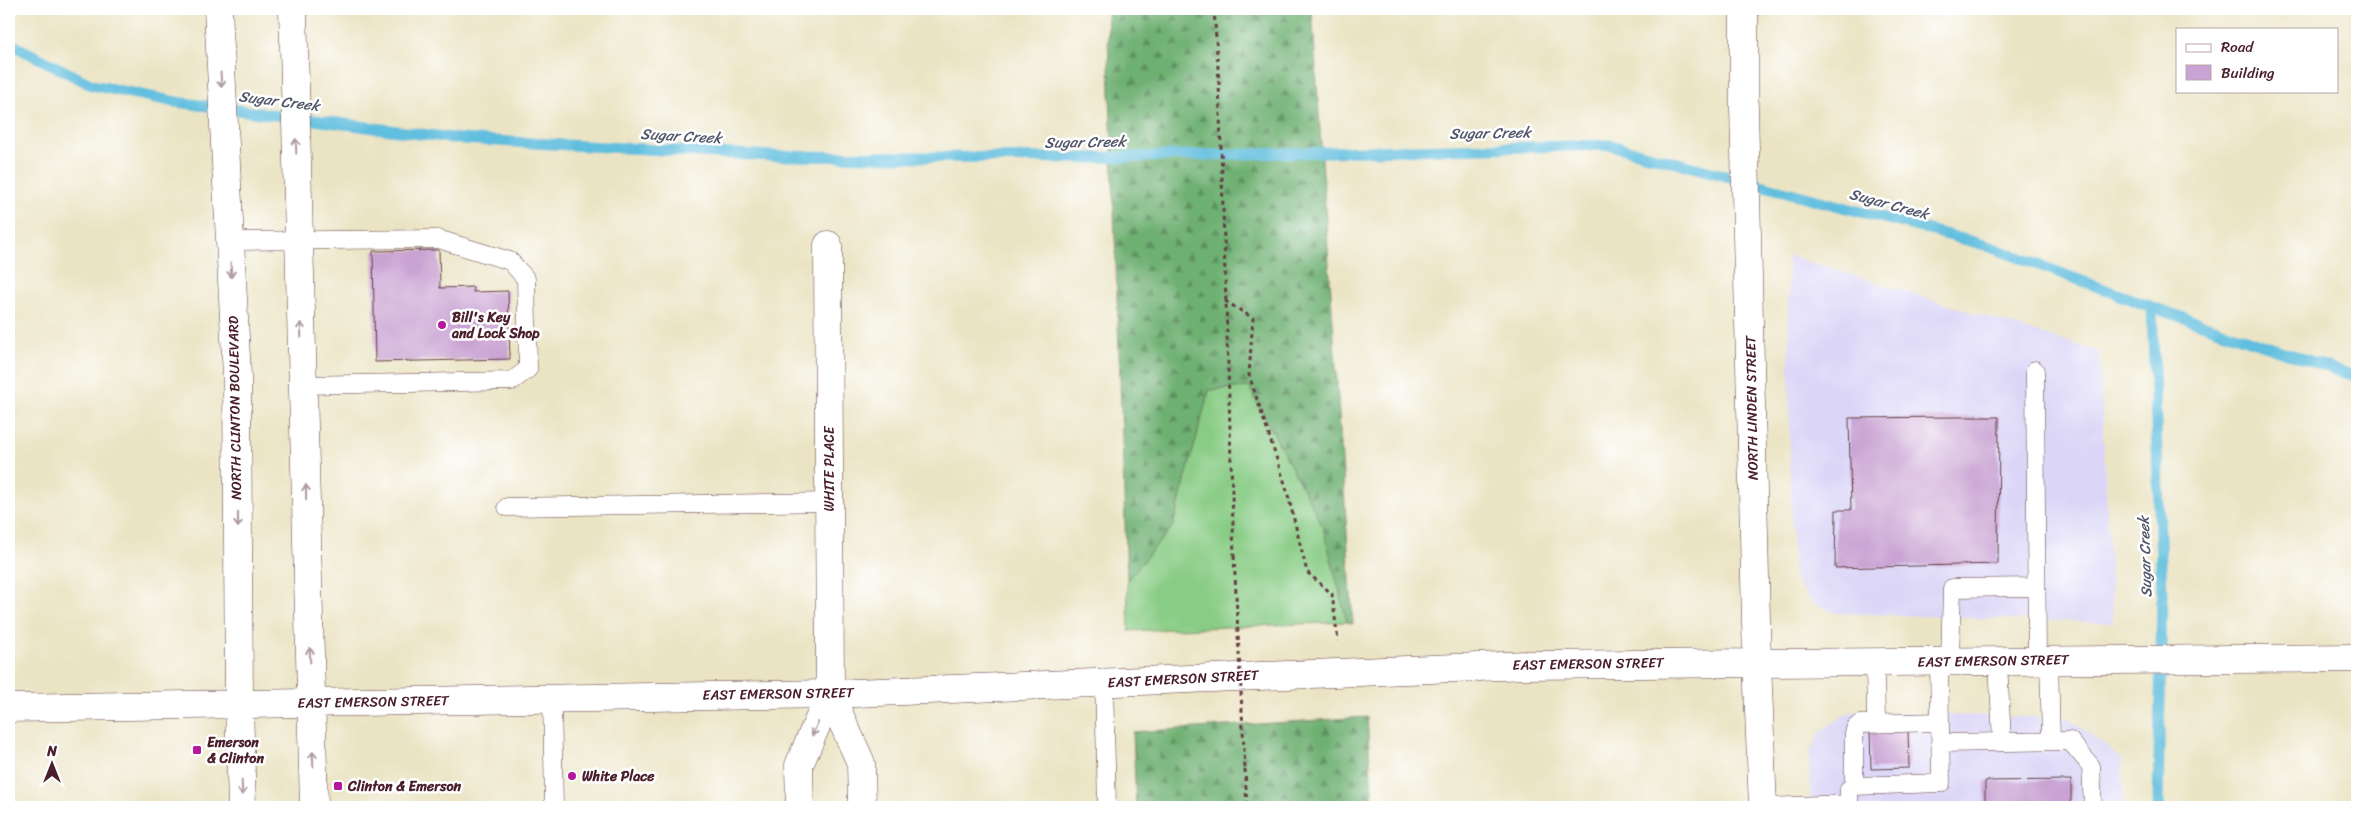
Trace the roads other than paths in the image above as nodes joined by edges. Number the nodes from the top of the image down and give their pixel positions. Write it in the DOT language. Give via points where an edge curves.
graph roads {
  1 [pos="292,9"];
  2 [pos="1744,9"];
  3 [pos="218,20"];
  4 [pos="299,240"];
  5 [pos="229,241"];
  6 [pos="828,245"];
  7 [pos="2035,370"];
  8 [pos="303,385"];
  9 [pos="830,502"];
  10 [pos="507,507"];
  11 [pos="2036,587"];
  12 [pos="2357,658"];
  13 [pos="2043,660"];
  14 [pos="1945,661"];
  15 [pos="1998,661"];
  16 [pos="1875,662"];
  17 [pos="1757,663"];
  18 [pos="1104,682"];
  19 [pos="830,694"];
  20 [pos="552,699"];
  21 [pos="311,703"];
  22 [pos="239,704"];
  23 [pos="9,708"];
  24 [pos="1940,722"];
  25 [pos="1876,724"];
  26 [pos="2051,741"];
  27 [pos="2002,742"];
  28 [pos="1940,743"];
  29 [pos="1854,786"];
  30 [pos="1849,806"];
  31 [pos="242,807"];
  32 [pos="314,807"];
  33 [pos="554,807"];
  34 [pos="800,807"];
  35 [pos="862,807"];
  36 [pos="1108,807"];
  37 [pos="1764,807"];
  38 [pos="2093,807"];
  4 -- 1 [label="main road, one-way"];
  2 -- 17 [label="main road, NORTH LINDEN STREET"];
  3 -- 5 [label="main road, NORTH CLINTON BOULEVARD, one-way"];
  4 -- 5 [label="lane"];
  8 -- 4 [label="main road, one-way"];
  4 -- 8 [label="lane" via="438,239 510,261 526,279 528,369 512,381"];
  5 -- 22 [label="main road, NORTH CLINTON BOULEVARD, one-way" via="237,376"];
  6 -- 9 [label="main road, WHITE PLACE"];
  7 -- 11 [label="lane"];
  21 -- 8 [label="main road, one-way"];
  9 -- 10 [label="lane"];
  9 -- 19 [label="main road, WHITE PLACE"];
  11 -- 13 [label="lane"];
  11 -- 14 [label="lane" via="1952,588"];
  12 -- 13 [label="main road, EAST EMERSON STREET"];
  13 -- 15 [label="main road, EAST EMERSON STREET"];
  13 -- 26 [label="lane"];
  14 -- 15 [label="main road, EAST EMERSON STREET"];
  14 -- 16 [label="main road, EAST EMERSON STREET"];
  14 -- 24 [label="lane"];
  15 -- 27 [label="lane"];
  16 -- 17 [label="main road, EAST EMERSON STREET"];
  16 -- 25 [label="lane"];
  17 -- 18 [label="main road, EAST EMERSON STREET" via="1526,665"];
  17 -- 37 [label="main road, NORTH LINDEN STREET"];
  18 -- 19 [label="main road, EAST EMERSON STREET"];
  18 -- 36 [label="lane"];
  19 -- 20 [label="main road, EAST EMERSON STREET"];
  19 -- 34 [label="main road, WHITE PLACE, one-way" via="799,765"];
  19 -- 35 [label="main road, WHITE PLACE" via="861,762"];
  20 -- 21 [label="main road, EAST EMERSON STREET"];
  20 -- 33 [label="lane"];
  21 -- 22 [label="main road, EAST EMERSON STREET"];
  32 -- 21 [label="main road, one-way"];
  22 -- 23 [label="main road, EAST EMERSON STREET"];
  22 -- 31 [label="main road, NORTH CLINTON BOULEVARD, one-way"];
  24 -- 25 [label="lane"];
  24 -- 28 [label="lane"];
  25 -- 29 [label="lane" via="1861,724 1854,733"];
  26 -- 27 [label="lane"];
  26 -- 38 [label="lane" via="2070,741 2091,766"];
  27 -- 28 [label="lane"];
  28 -- 29 [label="lane" via="1941,783"];
  29 -- 30 [label="lane" via="1850,789"];
  30 -- 37 [label="lane"];
}
